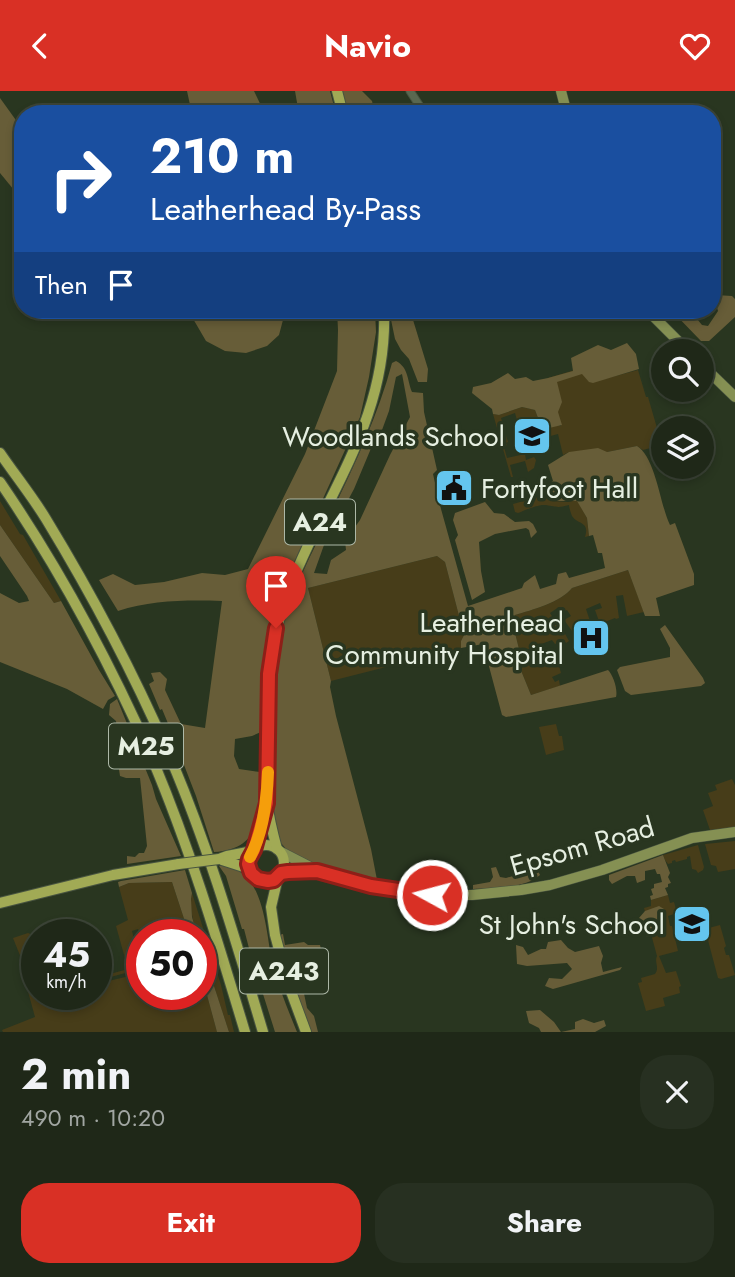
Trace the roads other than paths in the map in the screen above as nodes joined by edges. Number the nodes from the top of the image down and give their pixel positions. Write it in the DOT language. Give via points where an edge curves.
graph roads {
  1 [pos="384,319"];
  2 [pos="656,319"];
  3 [pos="677,339"];
  4 [pos="714,377"];
  5 [pos="735,397"];
  6 [pos="0,453"];
  7 [pos="0,482"];
  8 [pos="267,803"];
  9 [pos="735,832"];
  10 [pos="254,850"];
  11 [pos="279,851"];
  12 [pos="219,859"];
  13 [pos="250,869"];
  14 [pos="317,871"];
  15 [pos="280,875"];
  16 [pos="258,879"];
  17 [pos="0,903"];
  18 [pos="271,907"];
  19 [pos="245,1032"];
  20 [pos="263,1032"];
  21 [pos="306,1032"];
  1 -- 8 [label="highway, A24" via="373,402 276,628 269,674"];
  2 -- 3 [label="main road"];
  4 -- 5 [label="main road"];
  6 -- 20 [label="highway, M25" via="45,518 111,631 167,751"];
  7 -- 19 [label="highway, M25" via="31,527 105,658 151,756 179,827"];
  8 -- 10 [label="highway"];
  8 -- 11 [label="highway"];
  9 -- 14 [label="main road, Epsom Road" via="692,838 550,885 481,895 403,892"];
  10 -- 11 [label="highway" via="265,845"];
  10 -- 12 [label="highway"];
  10 -- 13 [label="highway"];
  11 -- 14 [label="main road, Epsom Road"];
  11 -- 15 [label="highway" via="284,863"];
  12 -- 13 [label="highway"];
  12 -- 17 [label="highway, bridge" via="113,875"];
  13 -- 16 [label="highway"];
  14 -- 15 [label="main road, Epsom Road"];
  15 -- 16 [label="highway" via="268,881"];
  15 -- 18 [label="highway, A243"];
  16 -- 18 [label="highway, A243"];
  18 -- 21 [label="highway, A243" via="284,970"];
}
